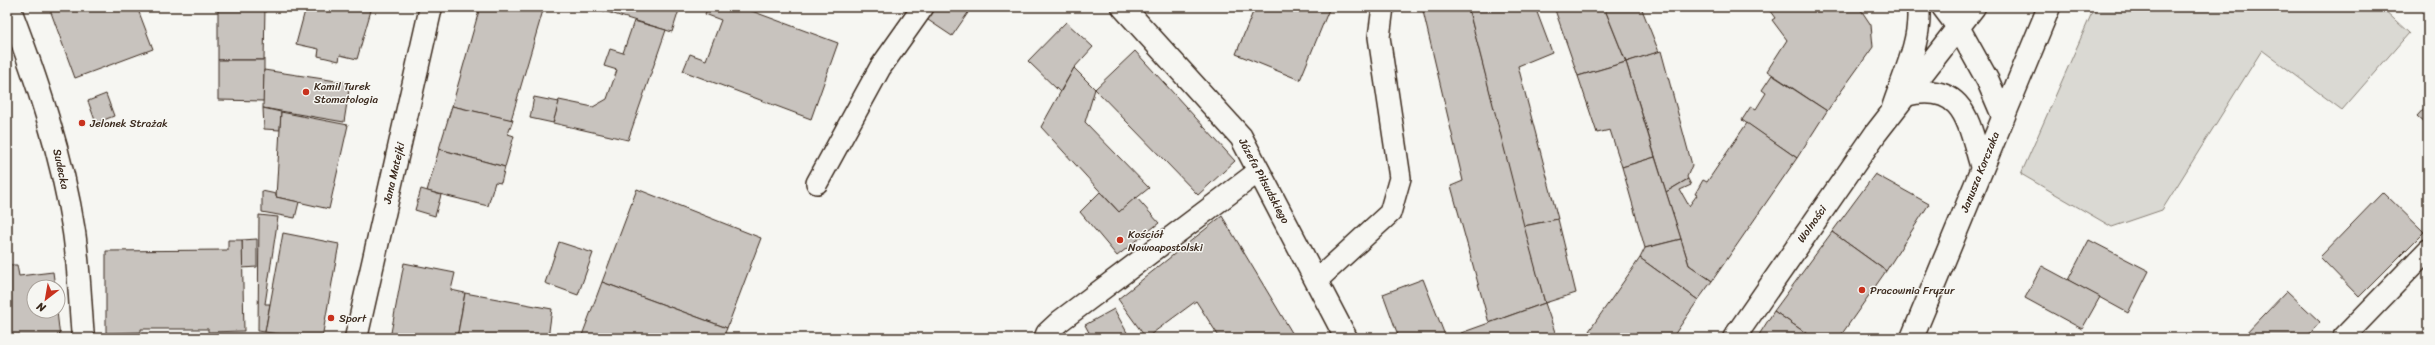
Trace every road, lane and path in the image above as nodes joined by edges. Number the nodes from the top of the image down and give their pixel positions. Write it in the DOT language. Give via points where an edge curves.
graph roads {
  1 [pos="9,7"];
  2 [pos="431,7"];
  3 [pos="924,7"];
  4 [pos="1123,7"];
  5 [pos="1383,7"];
  6 [pos="1918,7"];
  7 [pos="1943,7"];
  8 [pos="1974,7"];
  9 [pos="2049,7"];
  10 [pos="1958,27"];
  11 [pos="1898,103"];
  12 [pos="2003,116"];
  13 [pos="1982,168"];
  14 [pos="1259,171"];
  15 [pos="816,183"];
  16 [pos="2428,250"];
  17 [pos="1317,280"];
  18 [pos="83,338"];
  19 [pos="356,338"];
  20 [pos="1045,338"];
  21 [pos="1346,338"];
  22 [pos="1734,338"];
  23 [pos="1912,338"];
  24 [pos="2344,338"];
  1 -- 18 [label="street, Sudecka" via="47,111 61,169 74,232"];
  2 -- 19 [label="street, Jana Matejki"];
  3 -- 15 [label="lane" via="880,68"];
  4 -- 14 [label="street, Józefa Piłsudskiego" via="1241,137"];
  5 -- 17 [label="lane" via="1379,37 1400,178 1390,213"];
  6 -- 11 [label="street, Wolności" via="1920,20"];
  7 -- 10 [label="street"];
  8 -- 10 [label="street, Wolności"];
  9 -- 12 [label="street, Janusza Korczaka"];
  10 -- 11 [label="street, Wolności"];
  10 -- 12 [label="street" via="1988,81"];
  11 -- 13 [label="street" via="1929,91 1946,94 1958,104 1969,125"];
  11 -- 22 [label="street, Wolności"];
  12 -- 13 [label="street, Janusza Korczaka"];
  13 -- 23 [label="street, Janusza Korczaka"];
  14 -- 17 [label="street, Józefa Piłsudskiego"];
  14 -- 20 [label="lane" via="1060,321"];
  16 -- 24 [label="lane"];
  17 -- 21 [label="street, Józefa Piłsudskiego"];
}
